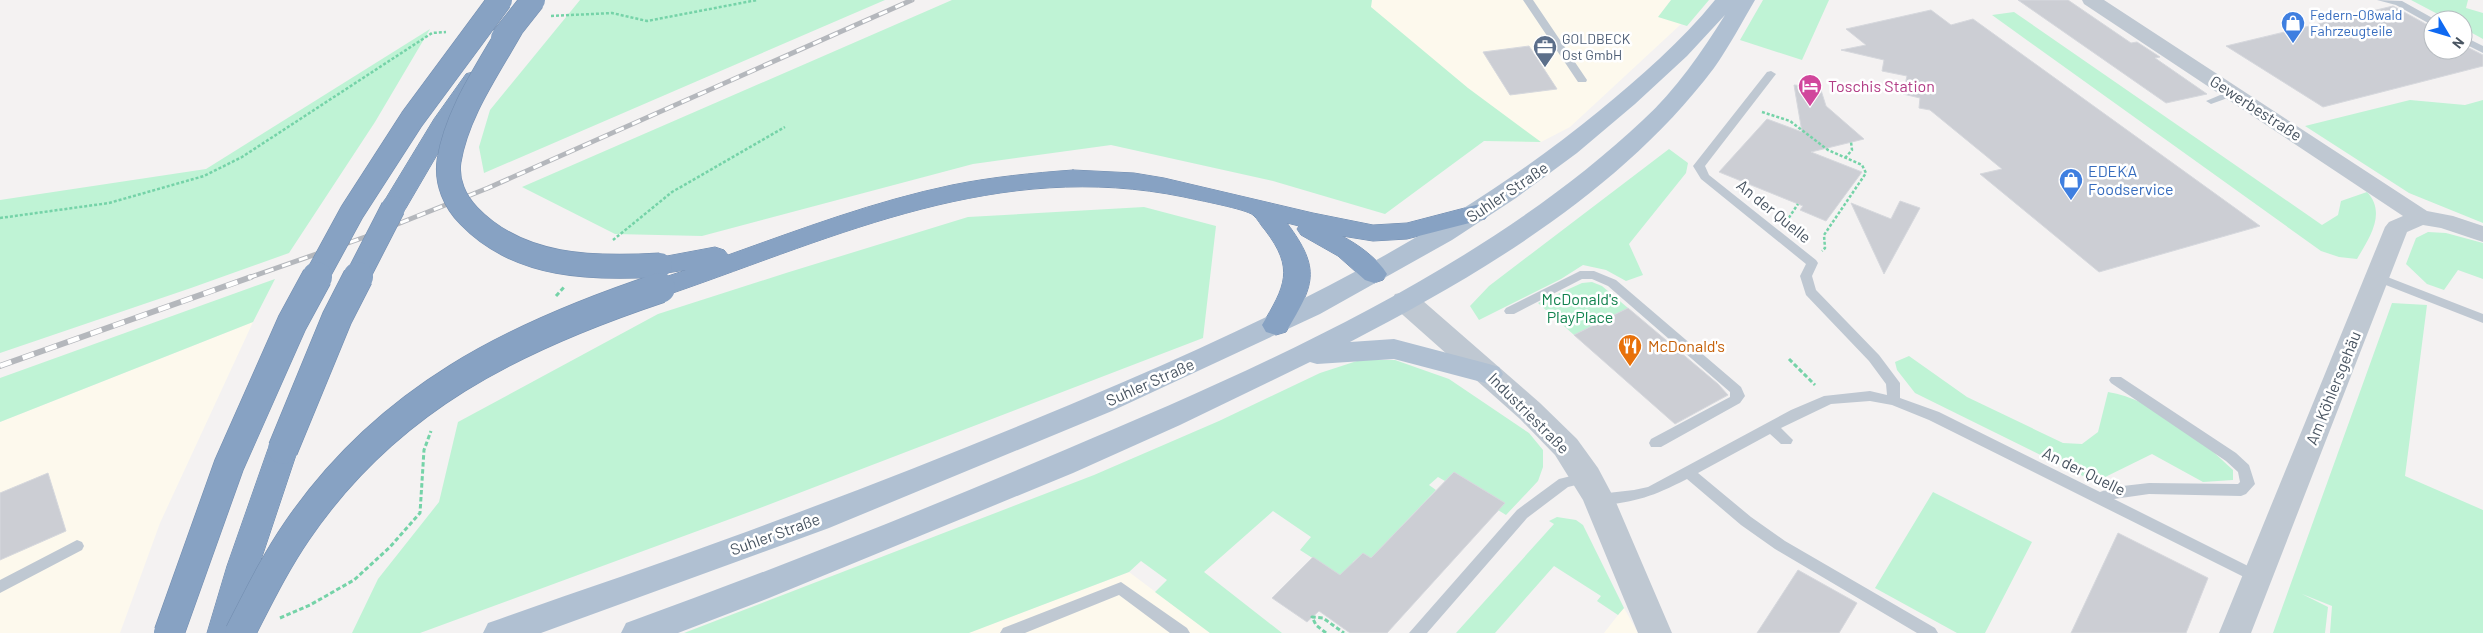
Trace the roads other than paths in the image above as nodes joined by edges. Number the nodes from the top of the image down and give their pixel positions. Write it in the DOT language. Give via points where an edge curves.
graph roads {
  1 [pos="500,0"];
  2 [pos="533,0"];
  3 [pos="1528,0"];
  4 [pos="1726,0"];
  5 [pos="1745,0"];
  6 [pos="2091,0"];
  7 [pos="2382,0"];
  8 [pos="2423,16"];
  9 [pos="514,25"];
  10 [pos="1771,74"];
  11 [pos="1582,80"];
  12 [pos="2232,93"];
  13 [pos="2211,101"];
  14 [pos="1260,208"];
  15 [pos="1476,213"];
  16 [pos="2421,217"];
  17 [pos="2483,234"];
  18 [pos="1374,274"];
  19 [pos="660,276"];
  20 [pos="2377,277"];
  21 [pos="1405,301"];
  22 [pos="1510,311"];
  23 [pos="2483,319"];
  24 [pos="1276,326"];
  25 [pos="1301,355"];
  26 [pos="1489,374"];
  27 [pos="2116,380"];
  28 [pos="1894,401"];
  29 [pos="1771,428"];
  30 [pos="1786,440"];
  31 [pos="1656,443"];
  32 [pos="1688,472"];
  33 [pos="1593,489"];
  34 [pos="2101,498"];
  35 [pos="78,546"];
  36 [pos="2257,577"];
  37 [pos="0,587"];
  38 [pos="169,633"];
  39 [pos="224,633"];
  40 [pos="240,633"];
  41 [pos="500,633"];
  42 [pos="638,633"];
  43 [pos="1008,633"];
  44 [pos="1182,633"];
  45 [pos="1417,633"];
  46 [pos="1655,633"];
  47 [pos="1930,633"];
  48 [pos="2235,633"];
  1 -- 38 [label="highway, bridge" via="412,118 357,204 292,323 230,465"];
  2 -- 9 [label="highway, bridge"];
  3 -- 11 [label="lane"];
  4 -- 15 [label="main road, Suhler Straße" via="1664,67 1602,121 1534,175"];
  5 -- 21 [label="main road" via="1730,30 1690,83 1626,149 1576,190 1493,248"];
  6 -- 12 [label="street, Gewerbestraße"];
  7 -- 8 [label="lane" via="2399,3"];
  9 -- 19 [label="highway, bridge" via="453,140 449,163 453,194 469,217 492,236 521,251 540,257"];
  9 -- 39 [label="highway, bridge" via="446,119 393,208 337,318 283,449"];
  10 -- 28 [label="lane, An der Quelle" via="1699,166 1705,177 1812,263 1806,276 1810,292 1893,382"];
  12 -- 13 [label="lane"];
  12 -- 16 [label="street, Gewerbestraße"];
  14 -- 15 [label="highway" via="1373,233 1407,231"];
  14 -- 18 [label="highway" via="1326,237 1347,250"];
  14 -- 19 [label="highway" via="1210,194 1149,183 1105,178 1051,178 962,190"];
  14 -- 24 [label="highway" via="1287,240 1296,256 1300,275 1291,303"];
  15 -- 18 [label="main road, Suhler Straße"];
  16 -- 17 [label="street"];
  16 -- 20 [label="street, Am Köhlersgehäu" via="2397,227"];
  18 -- 21 [label="main road"];
  18 -- 24 [label="main road, Suhler Straße"];
  19 -- 40 [label="highway, bridge" via="510,345 461,373 404,414 340,474 304,520"];
  20 -- 23 [label="lane"];
  20 -- 36 [label="street, Am Köhlersgehäu"];
  21 -- 25 [label="main road"];
  21 -- 26 [label="street, Industriestraße"];
  22 -- 31 [label="lane" via="1580,276 1604,278 1736,390 1738,396 1735,400"];
  24 -- 41 [label="main road, Suhler Straße" via="1032,433 881,494"];
  25 -- 26 [label="main road" via="1394,349"];
  25 -- 42 [label="main road" via="1151,426 1026,480"];
  26 -- 33 [label="street, Industriestraße" via="1566,446"];
  27 -- 34 [label="lane" via="2231,457 2244,469 2248,484 2241,490 2113,492"];
  28 -- 29 [label="lane, An der Quelle" via="1870,396 1829,399"];
  28 -- 34 [label="lane, An der Quelle" via="1934,416 2030,468"];
  29 -- 30 [label="lane"];
  29 -- 32 [label="lane, An der Quelle"];
  32 -- 33 [label="lane, An der Quelle" via="1652,491 1634,496"];
  32 -- 47 [label="lane" via="1749,519 1775,548"];
  33 -- 45 [label="lane, An der Quelle" via="1564,483 1522,514"];
  33 -- 46 [label="street, Industriestraße"];
  34 -- 36 [label="lane, An der Quelle"];
  35 -- 37 [label="lane"];
  36 -- 48 [label="street, Am Köhlersgehäu"];
  43 -- 44 [label="lane" via="1122,588"];
}
